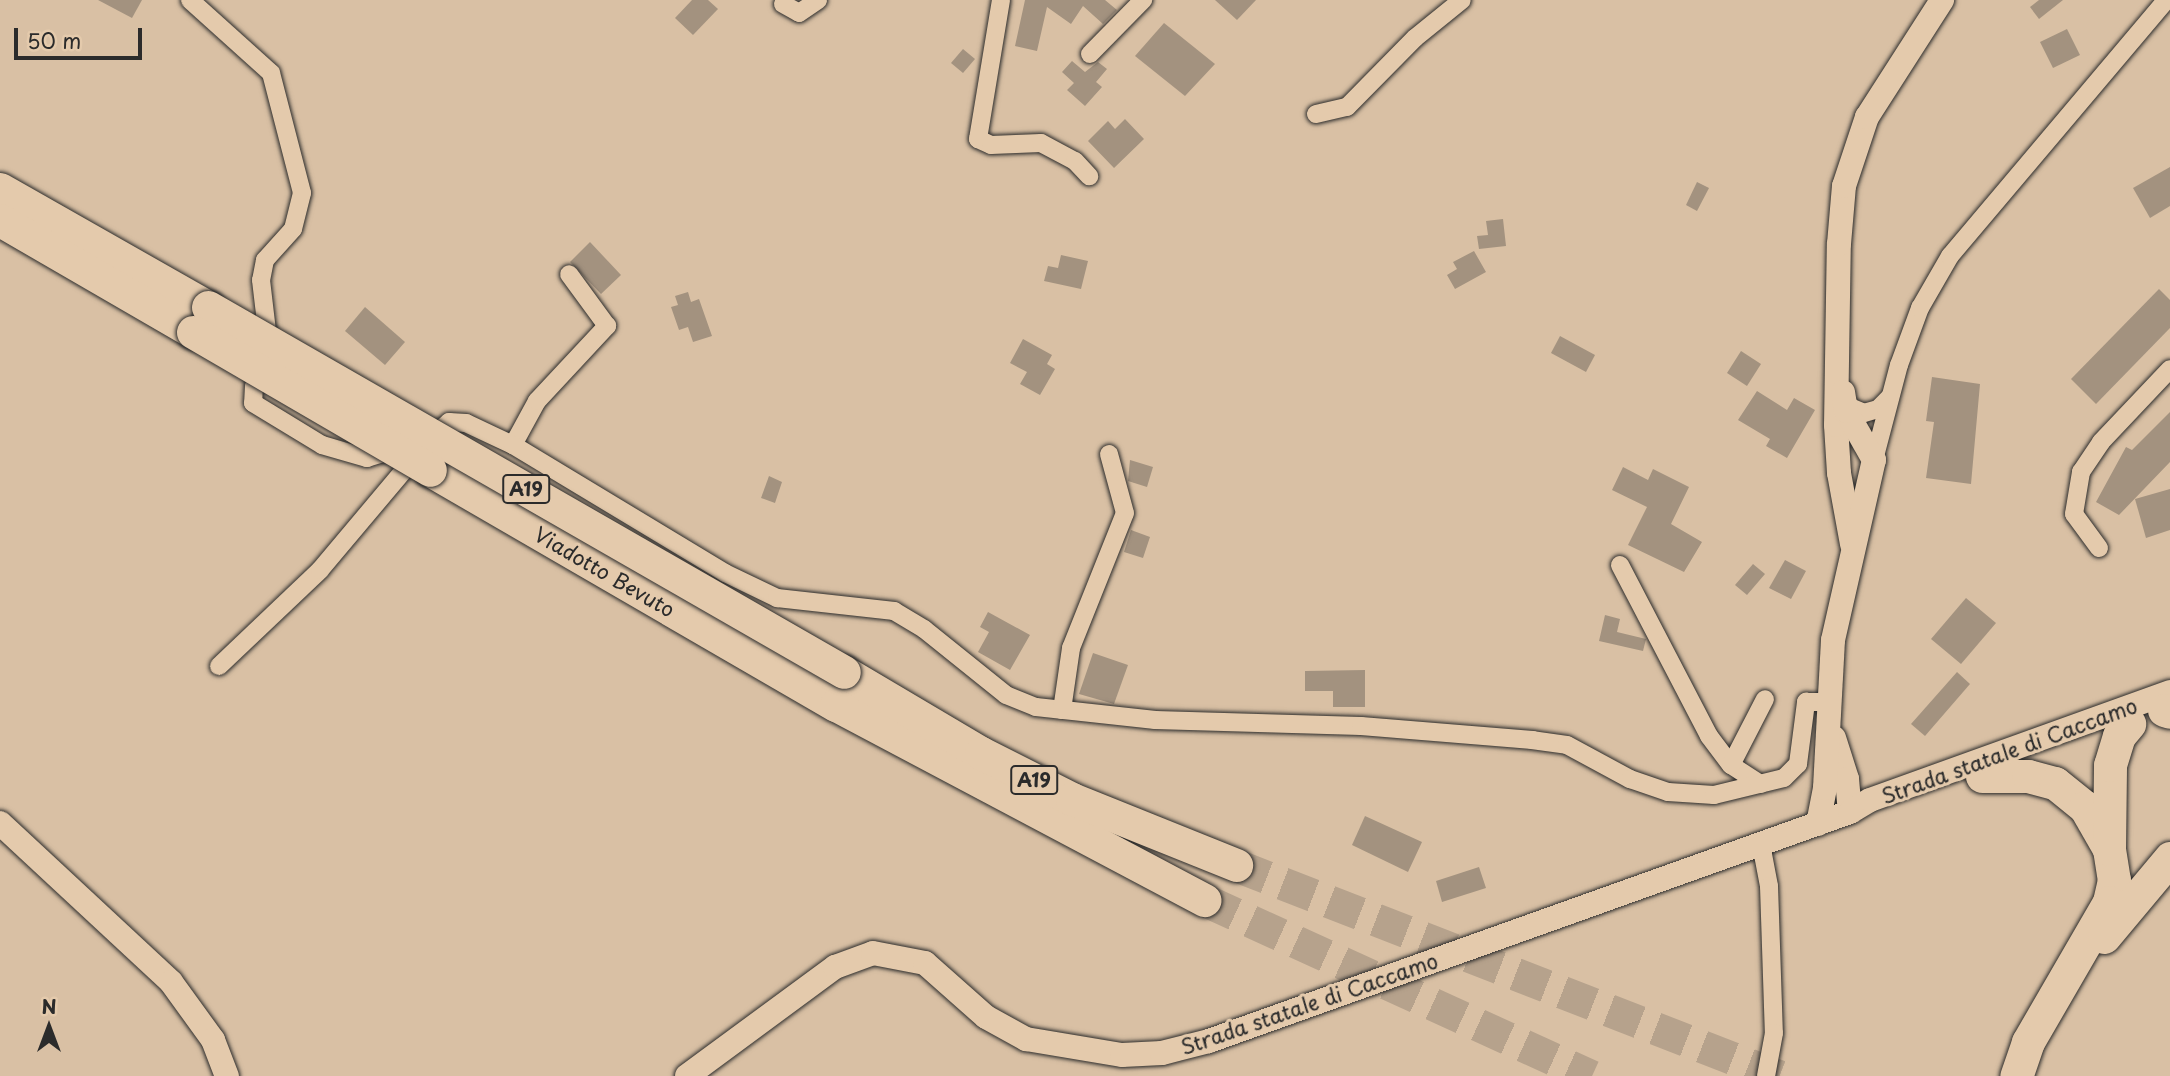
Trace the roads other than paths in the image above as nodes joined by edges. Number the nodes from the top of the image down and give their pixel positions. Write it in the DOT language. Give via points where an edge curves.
graph roads {
  1 [pos="190,0"];
  2 [pos="818,0"];
  3 [pos="1001,0"];
  4 [pos="1143,0"];
  5 [pos="1462,0"];
  6 [pos="1942,0"];
  7 [pos="2166,0"];
  8 [pos="783,4"];
  9 [pos="1090,54"];
  10 [pos="1316,114"];
  11 [pos="1089,176"];
  12 [pos="0,189"];
  13 [pos="0,220"];
  14 [pos="569,274"];
  15 [pos="200,319"];
  16 [pos="1839,357"];
  17 [pos="2170,369"];
  18 [pos="1843,393"];
  19 [pos="1890,397"];
  20 [pos="1836,425"];
  21 [pos="432,437"];
  22 [pos="513,445"];
  23 [pos="1109,454"];
  24 [pos="1874,460"];
  25 [pos="1852,544"];
  26 [pos="2099,548"];
  27 [pos="1620,565"];
  28 [pos="219,666"];
  29 [pos="1765,699"];
  30 [pos="2155,708"];
  31 [pos="1062,710"];
  32 [pos="1829,711"];
  33 [pos="1731,765"];
  34 [pos="1982,776"];
  35 [pos="1760,784"];
  36 [pos="1836,784"];
  37 [pos="1860,806"];
  38 [pos="0,823"];
  39 [pos="1818,824"];
  40 [pos="1761,844"];
  41 [pos="2109,849"];
  42 [pos="2170,858"];
  43 [pos="1236,865"];
  44 [pos="1205,900"];
  45 [pos="2062,987"];
  46 [pos="227,1076"];
  47 [pos="687,1076"];
  48 [pos="1766,1076"];
  49 [pos="2016,1076"];
  1 -- 21 [label="street" via="271,73 302,193 293,229 265,260 261,281 270,348 267,367 254,386 253,404 322,445 367,458"];
  2 -- 8 [label="street" via="799,13"];
  3 -- 11 [label="street" via="978,139 991,145 1041,143 1075,161"];
  4 -- 9 [label="street"];
  5 -- 10 [label="street" via="1415,38 1347,107"];
  6 -- 16 [label="main road" via="1885,84 1852,156 1839,244"];
  7 -- 19 [label="street" via="1950,256 1920,308"];
  12 -- 15 [label="highway, A19"];
  13 -- 15 [label="highway, A19"];
  14 -- 22 [label="street" via="607,326 537,401"];
  15 -- 43 [label="highway, Viadotto Bevuto / A19, bridge" via="844,672 981,753 1072,799"];
  15 -- 44 [label="highway, Viadotto Bevuto / A19, bridge" via="836,705"];
  16 -- 18 [label="main road"];
  16 -- 20 [label="main road"];
  17 -- 26 [label="street" via="2101,442 2081,472 2074,514"];
  18 -- 19 [label="street" via="1850,407 1864,412 1878,409"];
  18 -- 24 [label="main road" via="1850,420"];
  19 -- 24 [label="street"];
  20 -- 24 [label="main road" via="1857,459"];
  20 -- 25 [label="main road"];
  21 -- 22 [label="street" via="449,422 466,423"];
  21 -- 28 [label="street" via="320,570"];
  22 -- 31 [label="street" via="725,573 777,598 894,611 924,629 1006,695 1036,708"];
  23 -- 31 [label="street" via="1125,513 1071,648"];
  24 -- 25 [label="main road"];
  25 -- 32 [label="main road" via="1833,640"];
  27 -- 33 [label="street" via="1686,698"];
  29 -- 33 [label="street"];
  30 -- 34 [label="main road, Strada statale di Caccamo"];
  30 -- 37 [label="main road, Strada statale di Caccamo"];
  30 -- 41 [label="highway" via="2119,736 2110,765"];
  31 -- 35 [label="street" via="1155,720 1361,726 1532,740 1567,745 1630,779 1668,792 1714,795"];
  32 -- 35 [label="street" via="1806,702 1798,764 1784,778"];
  32 -- 36 [label="main road"];
  33 -- 35 [label="street"];
  34 -- 37 [label="main road, Strada statale di Caccamo" via="1875,811"];
  34 -- 41 [label="highway" via="2028,776 2055,783 2085,807"];
  36 -- 37 [label="main road"];
  36 -- 39 [label="main road"];
  37 -- 39 [label="main road, Strada statale di Caccamo"];
  38 -- 46 [label="main road" via="171,982 214,1040"];
  39 -- 40 [label="main road, Strada statale di Caccamo"];
  40 -- 47 [label="main road, Strada statale di Caccamo" via="1209,1041 1162,1053 1099,1053 1026,1039 986,1017 925,962 890,953 853,957"];
  40 -- 48 [label="street" via="1769,886 1774,1033"];
  41 -- 45 [label="highway" via="2114,880 2109,902"];
  42 -- 45 [label="highway"];
  45 -- 49 [label="highway" via="2028,1042"];
}
